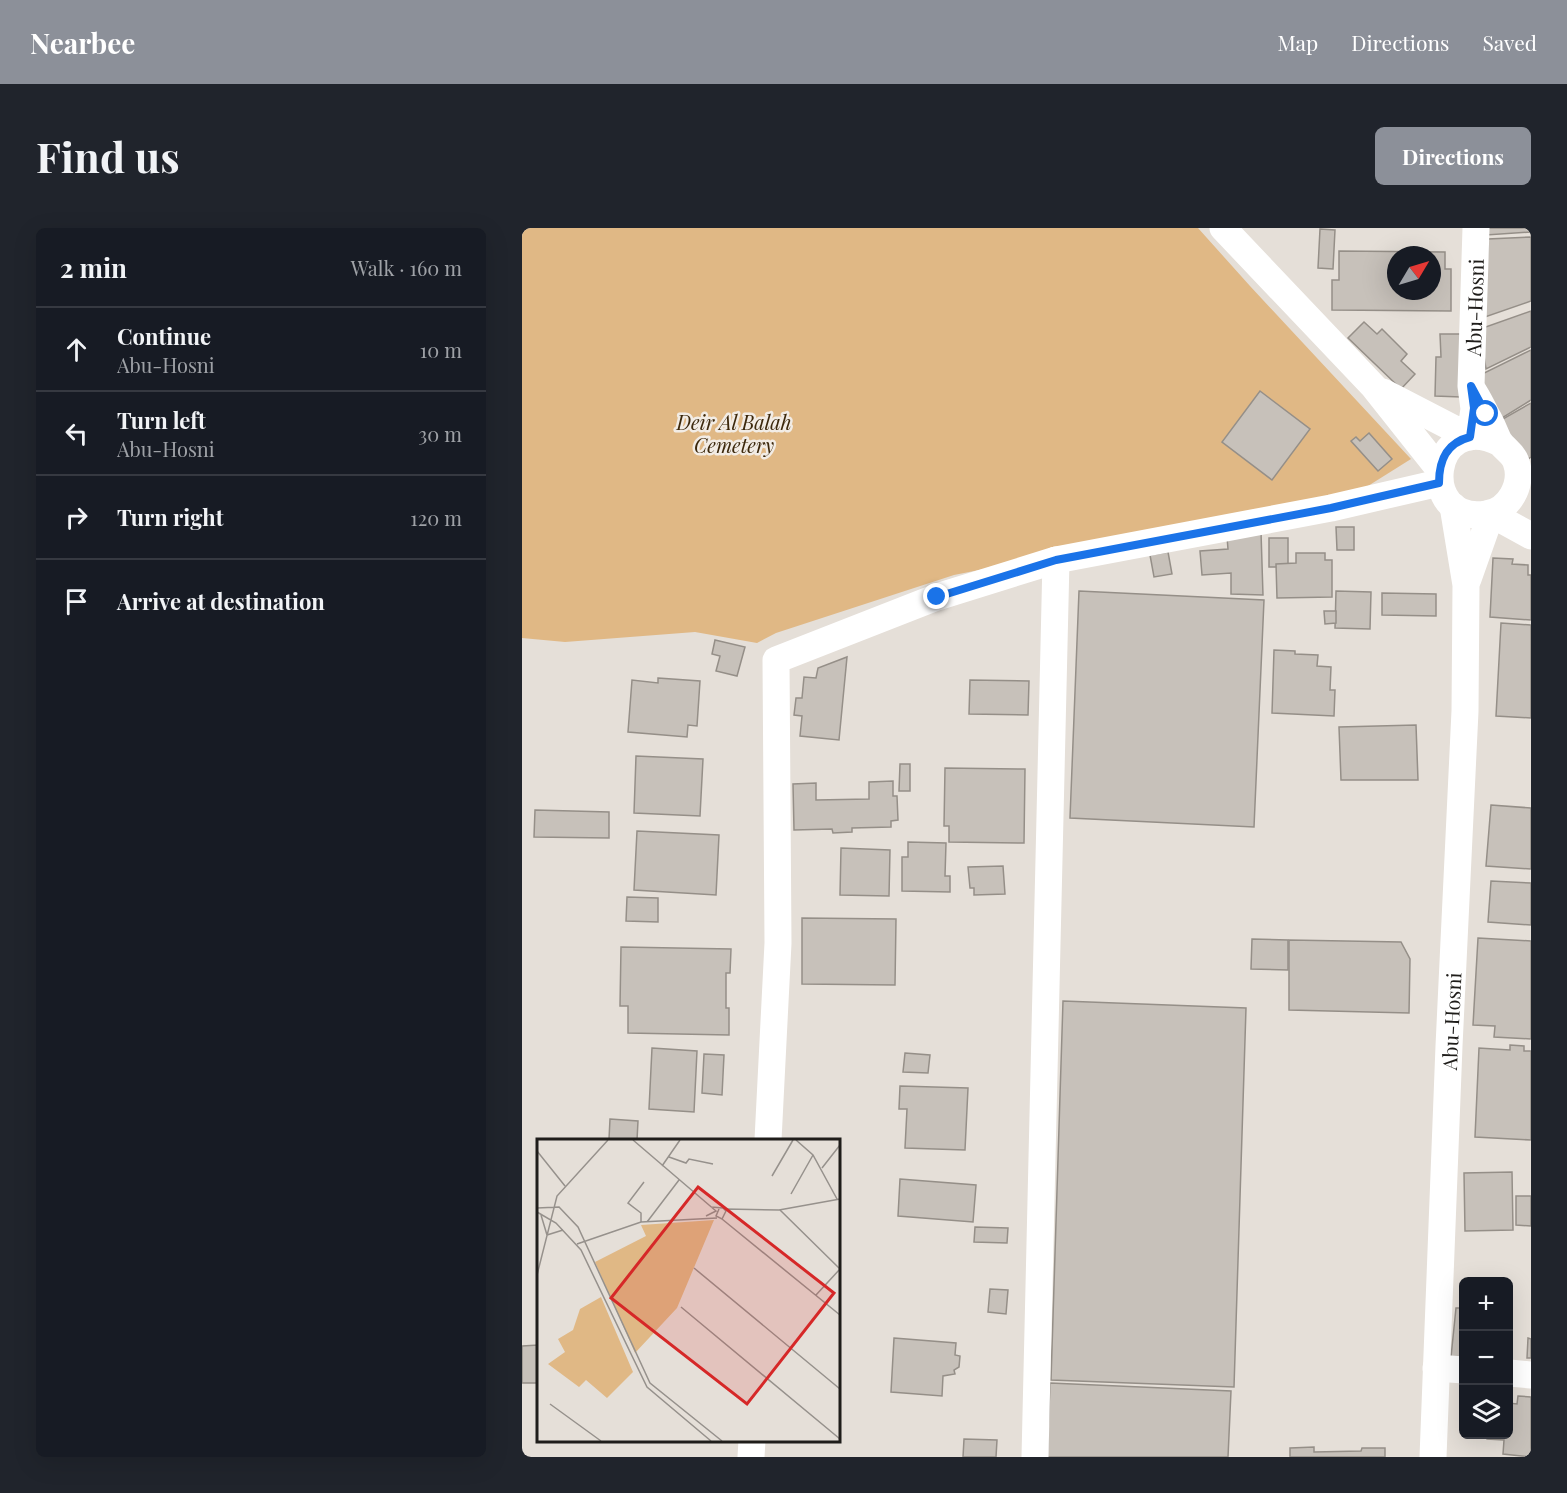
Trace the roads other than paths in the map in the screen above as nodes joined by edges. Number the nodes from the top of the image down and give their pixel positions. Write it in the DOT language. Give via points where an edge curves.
graph roads {
  1 [pos="1223,228"];
  2 [pos="1476,228"];
  3 [pos="1471,386"];
  4 [pos="1374,387"];
  5 [pos="1470,437"];
  6 [pos="1500,442"];
  7 [pos="1439,476"];
  8 [pos="1525,486"];
  9 [pos="1453,506"];
  10 [pos="1491,514"];
  11 [pos="1531,537"];
  12 [pos="1056,560"];
  13 [pos="1466,585"];
  14 [pos="768,1139"];
  15 [pos="1436,1368"];
  16 [pos="1459,1370"];
  17 [pos="1513,1373"];
  18 [pos="1531,1375"];
  19 [pos="1035,1457"];
  20 [pos="1433,1457"];
  1 -- 4 [label="street"];
  2 -- 3 [label="street, Abu-Hosni"];
  3 -- 5 [label="street, Abu-Hosni" via="1474,408"];
  3 -- 6 [label="street, Abu-Hosni"];
  4 -- 5 [label="street"];
  4 -- 7 [label="street, Abu-Hosni"];
  5 -- 6 [label="street" via="1489,437"];
  5 -- 7 [label="street" via="1451,446 1443,457"];
  6 -- 8 [label="street, Abu-Hosni" via="1510,451"];
  7 -- 9 [label="street, Abu-Hosni" via="1444,496"];
  7 -- 12 [label="street" via="1331,508"];
  8 -- 10 [label="street, Abu-Hosni" via="1516,487 1511,499"];
  9 -- 10 [label="street" via="1478,516"];
  9 -- 13 [label="street, Abu-Hosni"];
  10 -- 11 [label="street"];
  10 -- 13 [label="street, Abu-Hosni"];
  12 -- 14 [label="street" via="937,597 776,660 778,944"];
  12 -- 19 [label="street"];
  13 -- 15 [label="street, Abu-Hosni" via="1465,711"];
  15 -- 16 [label="street"];
  15 -- 20 [label="street, Abu-Hosni"];
  17 -- 18 [label="street"];
}
